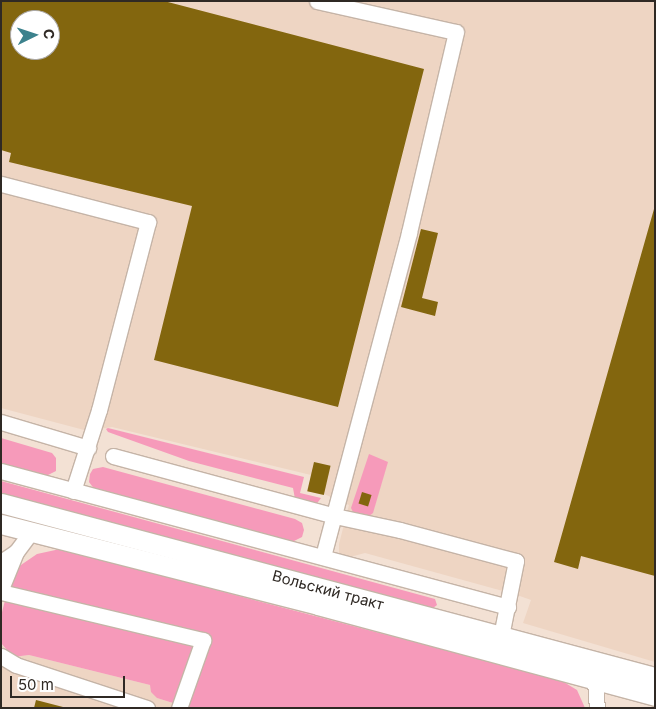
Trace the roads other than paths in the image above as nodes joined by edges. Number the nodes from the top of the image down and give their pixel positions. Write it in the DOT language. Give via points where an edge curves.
graph roads {
  1 [pos="318,1"];
  2 [pos="1,184"];
  3 [pos="1,422"];
  4 [pos="88,448"];
  5 [pos="113,456"];
  6 [pos="1,471"];
  7 [pos="73,491"];
  8 [pos="1,503"];
  9 [pos="335,516"];
  10 [pos="1,524"];
  11 [pos="31,532"];
  12 [pos="16,552"];
  13 [pos="323,558"];
  14 [pos="1,562"];
  15 [pos="1,590"];
  16 [pos="508,607"];
  17 [pos="501,636"];
  18 [pos="1,656"];
  19 [pos="655,677"];
  20 [pos="595,681"];
  21 [pos="655,696"];
  22 [pos="147,708"];
  23 [pos="179,708"];
  24 [pos="597,708"];
  1 -- 9 [label="street" via="456,32 409,233"];
  2 -- 4 [label="street" via="148,222"];
  3 -- 4 [label="street"];
  4 -- 7 [label="street"];
  5 -- 9 [label="street"];
  6 -- 7 [label="street"];
  7 -- 13 [label="street"];
  8 -- 17 [label="main road, Вольский тракт"];
  9 -- 13 [label="street"];
  9 -- 16 [label="street" via="516,561"];
  10 -- 11 [label="main road, Вольский тракт"];
  11 -- 12 [label="street"];
  11 -- 20 [label="main road, Вольский тракт" via="318,604"];
  12 -- 14 [label="street"];
  12 -- 15 [label="street"];
  13 -- 16 [label="street"];
  15 -- 23 [label="street" via="203,640"];
  16 -- 17 [label="street"];
  17 -- 19 [label="main road, Вольский тракт"];
  18 -- 22 [label="street" via="16,666"];
  20 -- 21 [label="main road, Вольский тракт"];
  20 -- 24 [label="street"];
}
